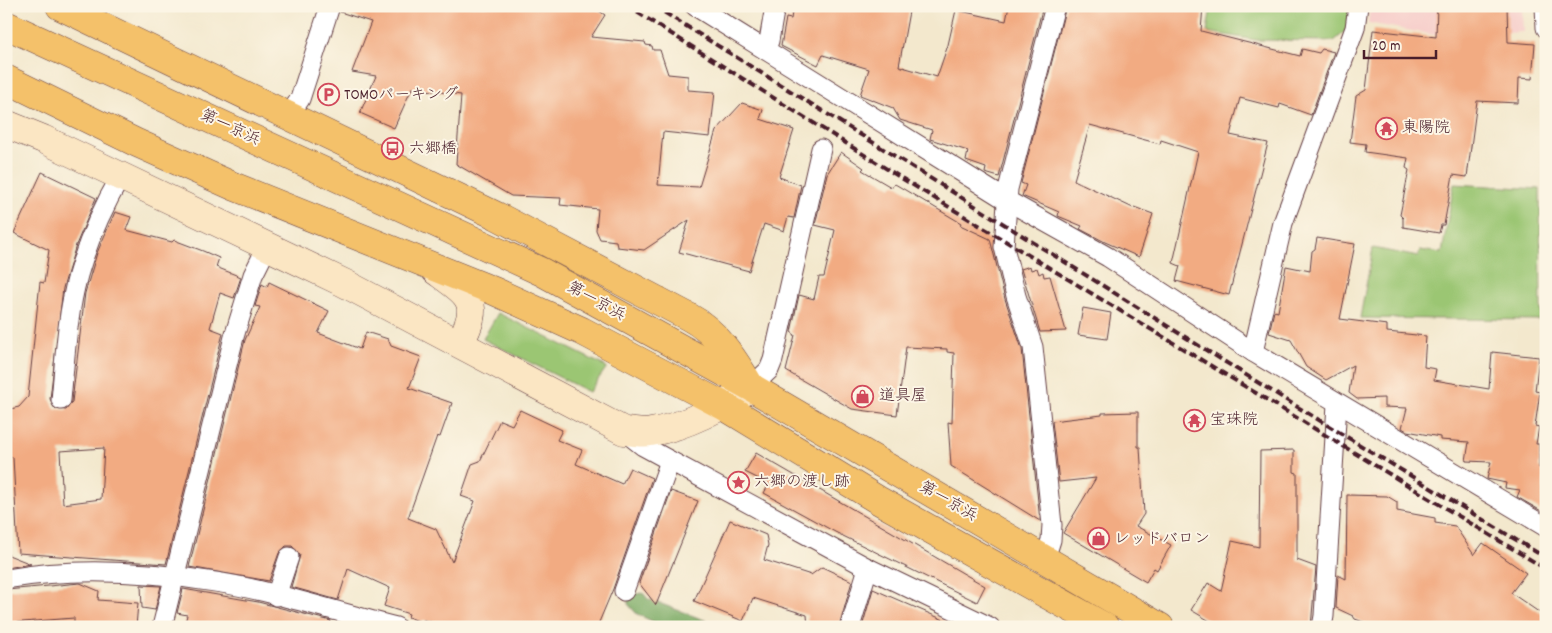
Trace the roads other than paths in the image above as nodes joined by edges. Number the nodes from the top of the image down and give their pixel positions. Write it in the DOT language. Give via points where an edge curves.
graph roads {
  1 [pos="60,6"];
  2 [pos="330,6"];
  3 [pos="695,6"];
  4 [pos="775,6"];
  5 [pos="1055,6"];
  6 [pos="1358,6"];
  7 [pos="1545,6"];
  8 [pos="6,25"];
  9 [pos="1546,28"];
  10 [pos="765,49"];
  11 [pos="6,80"];
  12 [pos="289,115"];
  13 [pos="6,124"];
  14 [pos="822,149"];
  15 [pos="121,176"];
  16 [pos="1008,201"];
  17 [pos="267,247"];
  18 [pos="427,264"];
  19 [pos="460,343"];
  20 [pos="1253,352"];
  21 [pos="751,387"];
  22 [pos="61,400"];
  23 [pos="1337,404"];
  24 [pos="724,406"];
  25 [pos="624,430"];
  26 [pos="670,461"];
  27 [pos="1546,527"];
  28 [pos="289,557"];
  29 [pos="1045,559"];
  30 [pos="868,568"];
  31 [pos="174,578"];
  32 [pos="6,579"];
  33 [pos="624,591"];
  34 [pos="276,596"];
  35 [pos="162,627"];
  36 [pos="396,627"];
  37 [pos="850,627"];
  38 [pos="990,627"];
  39 [pos="1105,627"];
  40 [pos="1160,627"];
  41 [pos="1322,627"];
  1 -- 12 [label="highway"];
  2 -- 12 [label="street" via="300,99"];
  3 -- 10 [label="street"];
  4 -- 10 [label="street"];
  5 -- 16 [label="street" via="1008,189"];
  6 -- 20 [label="street" via="1355,28 1283,223"];
  7 -- 9 [label="street"];
  8 -- 21 [label="highway, 第一京浜" via="542,272"];
  10 -- 16 [label="street"];
  11 -- 18 [label="highway, 第一京浜" via="279,206"];
  12 -- 21 [label="highway" via="497,216 705,325 731,354"];
  13 -- 15 [label="street"];
  14 -- 21 [label="street" via="773,360 769,370"];
  15 -- 17 [label="street"];
  15 -- 22 [label="street" via="103,206 78,275"];
  16 -- 20 [label="street" via="1108,257"];
  16 -- 29 [label="street" via="1004,247 1033,347 1052,525"];
  17 -- 19 [label="street"];
  17 -- 31 [label="street" via="253,276 234,337"];
  18 -- 19 [label="street" via="457,286 472,307 472,315"];
  18 -- 24 [label="highway, 第一京浜" via="494,290 582,331"];
  19 -- 25 [label="street"];
  20 -- 23 [label="street"];
  21 -- 24 [label="street"];
  21 -- 29 [label="highway, 第一京浜"];
  23 -- 27 [label="street"];
  23 -- 41 [label="street"];
  24 -- 25 [label="street" via="651,432"];
  24 -- 39 [label="highway, 第一京浜" via="878,500"];
  25 -- 26 [label="street" via="643,446"];
  26 -- 30 [label="street"];
  26 -- 33 [label="street"];
  28 -- 34 [label="street"];
  29 -- 40 [label="highway, 第一京浜"];
  30 -- 37 [label="street"];
  30 -- 38 [label="street"];
  31 -- 32 [label="street" via="99,571 32,574"];
  31 -- 34 [label="street" via="215,582"];
  31 -- 35 [label="street"];
  34 -- 36 [label="street"];
}
